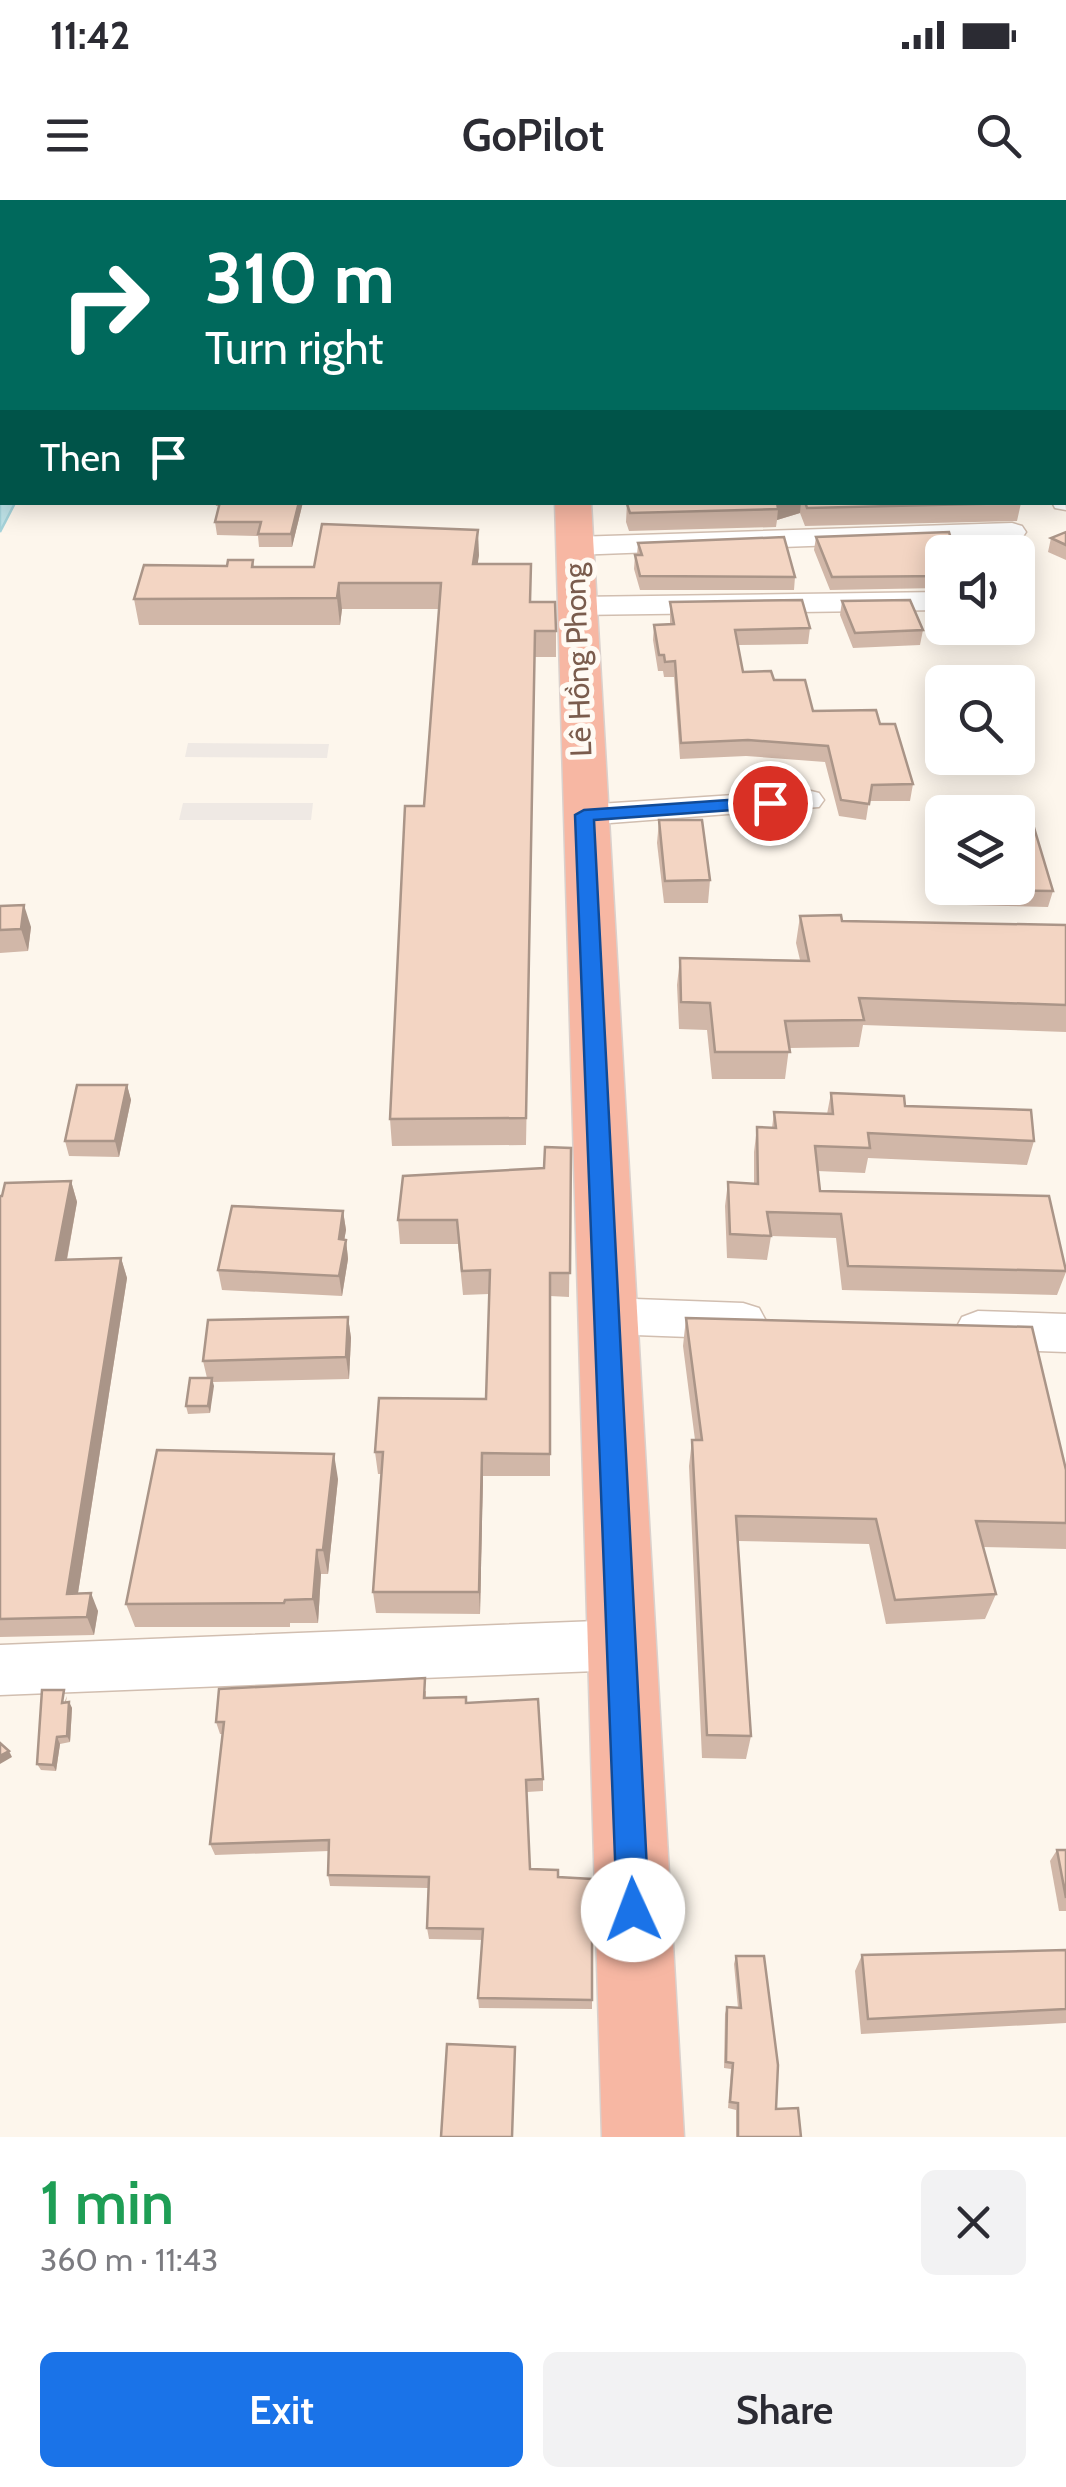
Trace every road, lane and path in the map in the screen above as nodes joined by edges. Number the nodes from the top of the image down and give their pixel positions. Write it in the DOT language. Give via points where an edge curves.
graph roads {
  1 [pos="574,524"];
  2 [pos="1012,532"];
  3 [pos="925,602"];
  4 [pos="575,606"];
  5 [pos="807,800"];
  6 [pos="584,815"];
  7 [pos="608,1316"];
  8 [pos="782,1322"];
  9 [pos="936,1328"];
  10 [pos="1066,1334"];
  11 [pos="622,1645"];
  12 [pos="0,1670"];
  13 [pos="642,2137"];
  1 -- 2 [label="street"];
  1 -- 4 [label="highway, Lê Hồng Phong"];
  3 -- 4 [label="street"];
  4 -- 6 [label="highway, Lê Hồng Phong"];
  5 -- 6 [label="street"];
  6 -- 7 [label="highway, Lê Hồng Phong"];
  7 -- 8 [label="street"];
  7 -- 11 [label="highway, Lê Hồng Phong"];
  9 -- 10 [label="street"];
  11 -- 12 [label="street"];
  11 -- 13 [label="highway, Lê Hồng Phong"];
}
